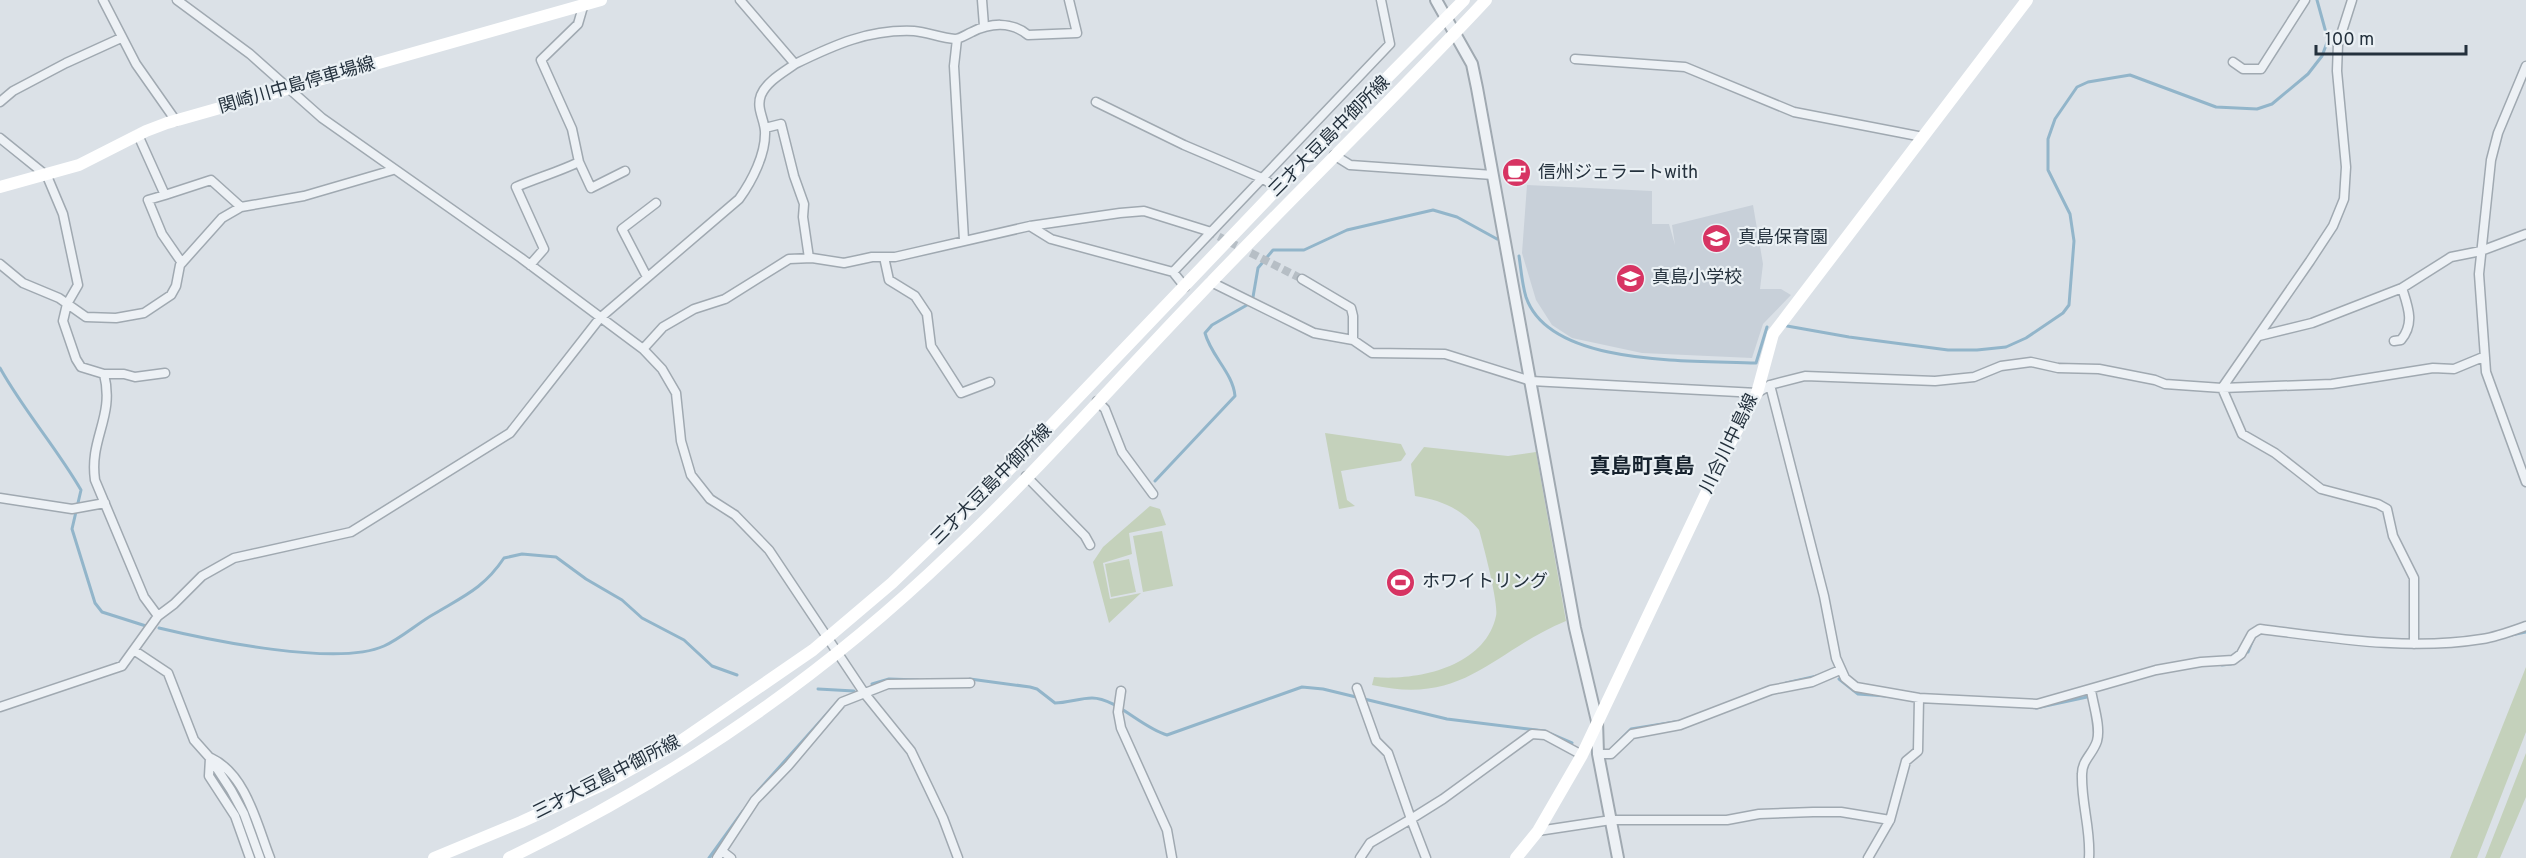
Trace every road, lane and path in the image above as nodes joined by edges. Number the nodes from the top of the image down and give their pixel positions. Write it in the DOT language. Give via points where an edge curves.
graph roads {
  1 [pos="103,0"];
  2 [pos="177,0"];
  3 [pos="601,0"];
  4 [pos="740,0"];
  5 [pos="982,0"];
  6 [pos="1069,0"];
  7 [pos="1381,0"];
  8 [pos="1436,0"];
  9 [pos="1464,0"];
  10 [pos="1486,0"];
  11 [pos="2027,0"];
  12 [pos="2305,0"];
  13 [pos="2352,0"];
  14 [pos="585,2"];
  15 [pos="1447,18"];
  16 [pos="984,26"];
  17 [pos="1456,32"];
  18 [pos="121,38"];
  19 [pos="957,39"];
  20 [pos="1575,59"];
  21 [pos="2233,62"];
  22 [pos="795,64"];
  23 [pos="2526,66"];
  24 [pos="288,89"];
  25 [pos="0,102"];
  26 [pos="1096,102"];
  27 [pos="176,121"];
  28 [pos="765,128"];
  29 [pos="138,135"];
  30 [pos="1923,137"];
  31 [pos="0,138"];
  32 [pos="1334,155"];
  33 [pos="579,162"];
  34 [pos="393,170"];
  35 [pos="625,171"];
  36 [pos="1493,175"];
  37 [pos="47,176"];
  38 [pos="1264,179"];
  39 [pos="0,187"];
  40 [pos="1278,189"];
  41 [pos="165,195"];
  42 [pos="656,203"];
  43 [pos="241,207"];
  44 [pos="1030,226"];
  45 [pos="1208,231"];
  46 [pos="2526,234"];
  47 [pos="964,240"];
  48 [pos="2481,252"];
  49 [pos="884,257"];
  50 [pos="809,258"];
  51 [pos="182,263"];
  52 [pos="0,264"];
  53 [pos="530,265"];
  54 [pos="1173,272"];
  55 [pos="647,277"];
  56 [pos="1302,279"];
  57 [pos="1211,282"];
  58 [pos="1185,287"];
  59 [pos="2402,288"];
  60 [pos="67,304"];
  61 [pos="600,318"];
  62 [pos="2258,336"];
  63 [pos="1353,340"];
  64 [pos="2394,341"];
  65 [pos="643,349"];
  66 [pos="2483,357"];
  67 [pos="165,373"];
  68 [pos="104,374"];
  69 [pos="1531,381"];
  70 [pos="990,382"];
  71 [pos="1770,385"];
  72 [pos="2222,388"];
  73 [pos="1757,393"];
  74 [pos="1097,401"];
  75 [pos="1026,476"];
  76 [pos="2526,482"];
  77 [pos="1153,494"];
  78 [pos="0,498"];
  79 [pos="105,503"];
  80 [pos="1090,545"];
  81 [pos="158,616"];
  82 [pos="2526,627"];
  83 [pos="827,638"];
  84 [pos="2414,644"];
  85 [pos="135,651"];
  86 [pos="837,651"];
  87 [pos="1840,670"];
  88 [pos="970,683"];
  89 [pos="2091,690"];
  90 [pos="1121,691"];
  91 [pos="865,694"];
  92 [pos="1359,694"];
  93 [pos="1919,698"];
  94 [pos="0,706"];
  95 [pos="1597,720"];
  96 [pos="1598,754"];
  97 [pos="1582,755"];
  98 [pos="210,758"];
  99 [pos="1411,819"];
  100 [pos="1611,820"];
  101 [pos="1890,820"];
  102 [pos="1538,831"];
  103 [pos="719,855"];
  104 [pos="250,858"];
  105 [pos="260,858"];
  106 [pos="270,858"];
  107 [pos="434,858"];
  108 [pos="509,858"];
  109 [pos="731,858"];
  110 [pos="958,858"];
  111 [pos="1172,858"];
  112 [pos="1360,858"];
  113 [pos="1426,858"];
  114 [pos="1516,858"];
  115 [pos="1618,858"];
  116 [pos="1868,858"];
  117 [pos="2089,858"];
  1 -- 18 [label="street"];
  2 -- 24 [label="street" via="250,54"];
  3 -- 14 [label="main road, 関崎川中島停車場線"];
  4 -- 22 [label="street"];
  5 -- 16 [label="street"];
  6 -- 16 [label="street" via="1077,33 1028,35 1001,24"];
  7 -- 38 [label="street" via="1390,44"];
  8 -- 15 [label="street"];
  9 -- 15 [label="main road, 三才大豆島中御所線"];
  10 -- 17 [label="main road, 三才大豆島中御所線"];
  11 -- 30 [label="main road, 川合川中島線"];
  12 -- 21 [label="street" via="2261,69 2241,73"];
  13 -- 62 [label="street" via="2338,44 2346,167 2344,199 2332,226"];
  14 -- 24 [label="main road, 関崎川中島停車場線"];
  14 -- 33 [label="street" via="578,24 541,60 572,129"];
  15 -- 17 [label="street"];
  15 -- 40 [label="main road, 三才大豆島中御所線"];
  16 -- 19 [label="street"];
  17 -- 32 [label="main road, 三才大豆島中御所線"];
  17 -- 36 [label="street" via="1472,64"];
  18 -- 25 [label="street" via="66,63"];
  18 -- 27 [label="street"];
  19 -- 22 [label="street" via="916,31 873,32"];
  19 -- 47 [label="street" via="954,66"];
  20 -- 30 [label="street" via="1684,67 1794,112"];
  22 -- 28 [label="street" via="761,93 758,105"];
  23 -- 48 [label="street" via="2491,160"];
  24 -- 27 [label="main road, 関崎川中島停車場線"];
  24 -- 34 [label="street"];
  26 -- 38 [label="street"];
  27 -- 29 [label="main road, 関崎川中島停車場線"];
  28 -- 50 [label="street" via="781,124 804,204"];
  28 -- 55 [label="street" via="765,142 752,180 739,199"];
  29 -- 37 [label="main road, 関崎川中島停車場線" via="79,165"];
  29 -- 41 [label="street"];
  30 -- 73 [label="main road, 川合川中島線" via="1773,334"];
  31 -- 37 [label="street"];
  32 -- 36 [label="street" via="1350,165"];
  32 -- 57 [label="main road, 三才大豆島中御所線"];
  33 -- 35 [label="street" via="591,188"];
  33 -- 53 [label="street" via="516,187 544,249"];
  34 -- 43 [label="street" via="304,196"];
  34 -- 53 [label="street"];
  36 -- 69 [label="street"];
  37 -- 39 [label="main road, 関崎川中島停車場線"];
  37 -- 60 [label="street" via="63,214 78,285"];
  38 -- 40 [label="street"];
  38 -- 54 [label="street"];
  40 -- 58 [label="main road, 三才大豆島中御所線"];
  41 -- 43 [label="street" via="211,180"];
  41 -- 51 [label="street" via="148,200 162,234"];
  42 -- 55 [label="street" via="622,229"];
  43 -- 51 [label="street" via="222,218"];
  44 -- 45 [label="street" via="1144,211"];
  44 -- 47 [label="street"];
  44 -- 54 [label="street" via="1052,239"];
  46 -- 48 [label="street"];
  47 -- 49 [label="street"];
  48 -- 59 [label="street" via="2451,257"];
  48 -- 66 [label="street"];
  49 -- 50 [label="street" via="844,263"];
  49 -- 70 [label="street" via="889,280 915,296 927,314 930,346 961,393"];
  50 -- 65 [label="street" via="789,259 725,299 694,309 663,327"];
  51 -- 60 [label="street" via="171,295 144,313 116,318 86,317"];
  52 -- 60 [label="street" via="24,283"];
  53 -- 61 [label="street"];
  54 -- 58 [label="street"];
  55 -- 61 [label="street"];
  56 -- 63 [label="street" via="1350,308"];
  57 -- 63 [label="street" via="1314,333"];
  57 -- 74 [label="main road, 三才大豆島中御所線"];
  58 -- 83 [label="main road, 三才大豆島中御所線" via="1001,478 892,583"];
  59 -- 62 [label="street" via="2312,323"];
  59 -- 64 [label="street" via="2410,327 2401,340"];
  60 -- 68 [label="street" via="63,321 76,359 81,367"];
  61 -- 65 [label="street"];
  61 -- 81 [label="street" via="510,433 351,532 234,558 202,576"];
  62 -- 72 [label="street"];
  63 -- 69 [label="street" via="1372,353 1445,354"];
  65 -- 83 [label="street" via="662,369 676,393 681,441 691,475 710,499 735,515 769,550"];
  66 -- 72 [label="street" via="2454,369 2433,368 2364,380"];
  66 -- 76 [label="street"];
  67 -- 68 [label="street" via="135,378"];
  68 -- 79 [label="street" via="109,393 92,462"];
  69 -- 73 [label="street"];
  69 -- 95 [label="street" via="1575,628"];
  71 -- 72 [label="street" via="1805,376 1935,381 2031,362 2058,368 2099,369 2165,384"];
  71 -- 73 [label="street"];
  71 -- 87 [label="street"];
  72 -- 84 [label="street" via="2242,434 2275,453 2321,489 2386,509 2393,536 2414,578"];
  73 -- 95 [label="main road, 川合川中島線"];
  74 -- 75 [label="main road, 三才大豆島中御所線"];
  74 -- 77 [label="street" via="1105,409 1122,452"];
  75 -- 80 [label="street"];
  75 -- 86 [label="main road, 三才大豆島中御所線" via="952,553"];
  78 -- 79 [label="street" via="75,509"];
  79 -- 81 [label="street" via="144,597"];
  81 -- 85 [label="street"];
  82 -- 84 [label="street" via="2482,639"];
  83 -- 86 [label="street"];
  83 -- 107 [label="main road, 三才大豆島中御所線" via="756,692 675,745 604,784"];
  84 -- 89 [label="street" via="2260,628 2233,660 2157,670"];
  85 -- 94 [label="street" via="122,666"];
  85 -- 98 [label="street" via="168,673 194,740"];
  86 -- 91 [label="street"];
  86 -- 108 [label="main road, 三才大豆島中御所線" via="768,707 636,793"];
  87 -- 93 [label="street" via="1856,687"];
  87 -- 96 [label="street" via="1812,682 1771,690 1680,725 1632,734 1611,754"];
  88 -- 91 [label="street" via="888,684"];
  89 -- 93 [label="street" via="2037,704"];
  89 -- 117 [label="street" via="2097,741 2082,764"];
  90 -- 111 [label="street" via="1121,728 1167,830"];
  91 -- 103 [label="street" via="835,708 755,800"];
  91 -- 110 [label="street" via="911,752 944,818"];
  92 -- 99 [label="street" via="1376,741 1388,753"];
  93 -- 101 [label="street" via="1918,751 1906,761"];
  95 -- 96 [label="street"];
  95 -- 97 [label="main road, 川合川中島線"];
  96 -- 100 [label="street"];
  97 -- 99 [label="street" via="1545,735 1532,734"];
  97 -- 102 [label="main road, 川合川中島線"];
  98 -- 104 [label="street" via="209,776 235,816"];
  98 -- 105 [label="street" via="244,814"];
  98 -- 106 [label="street" via="225,764 233,774"];
  99 -- 112 [label="street" via="1370,843"];
  99 -- 113 [label="street"];
  100 -- 101 [label="street" via="1727,820 1759,814 1841,812"];
  100 -- 102 [label="street"];
  100 -- 115 [label="street"];
  101 -- 116 [label="street"];
  102 -- 114 [label="main road, 川合川中島線"];
  103 -- 109 [label="street"];
}
